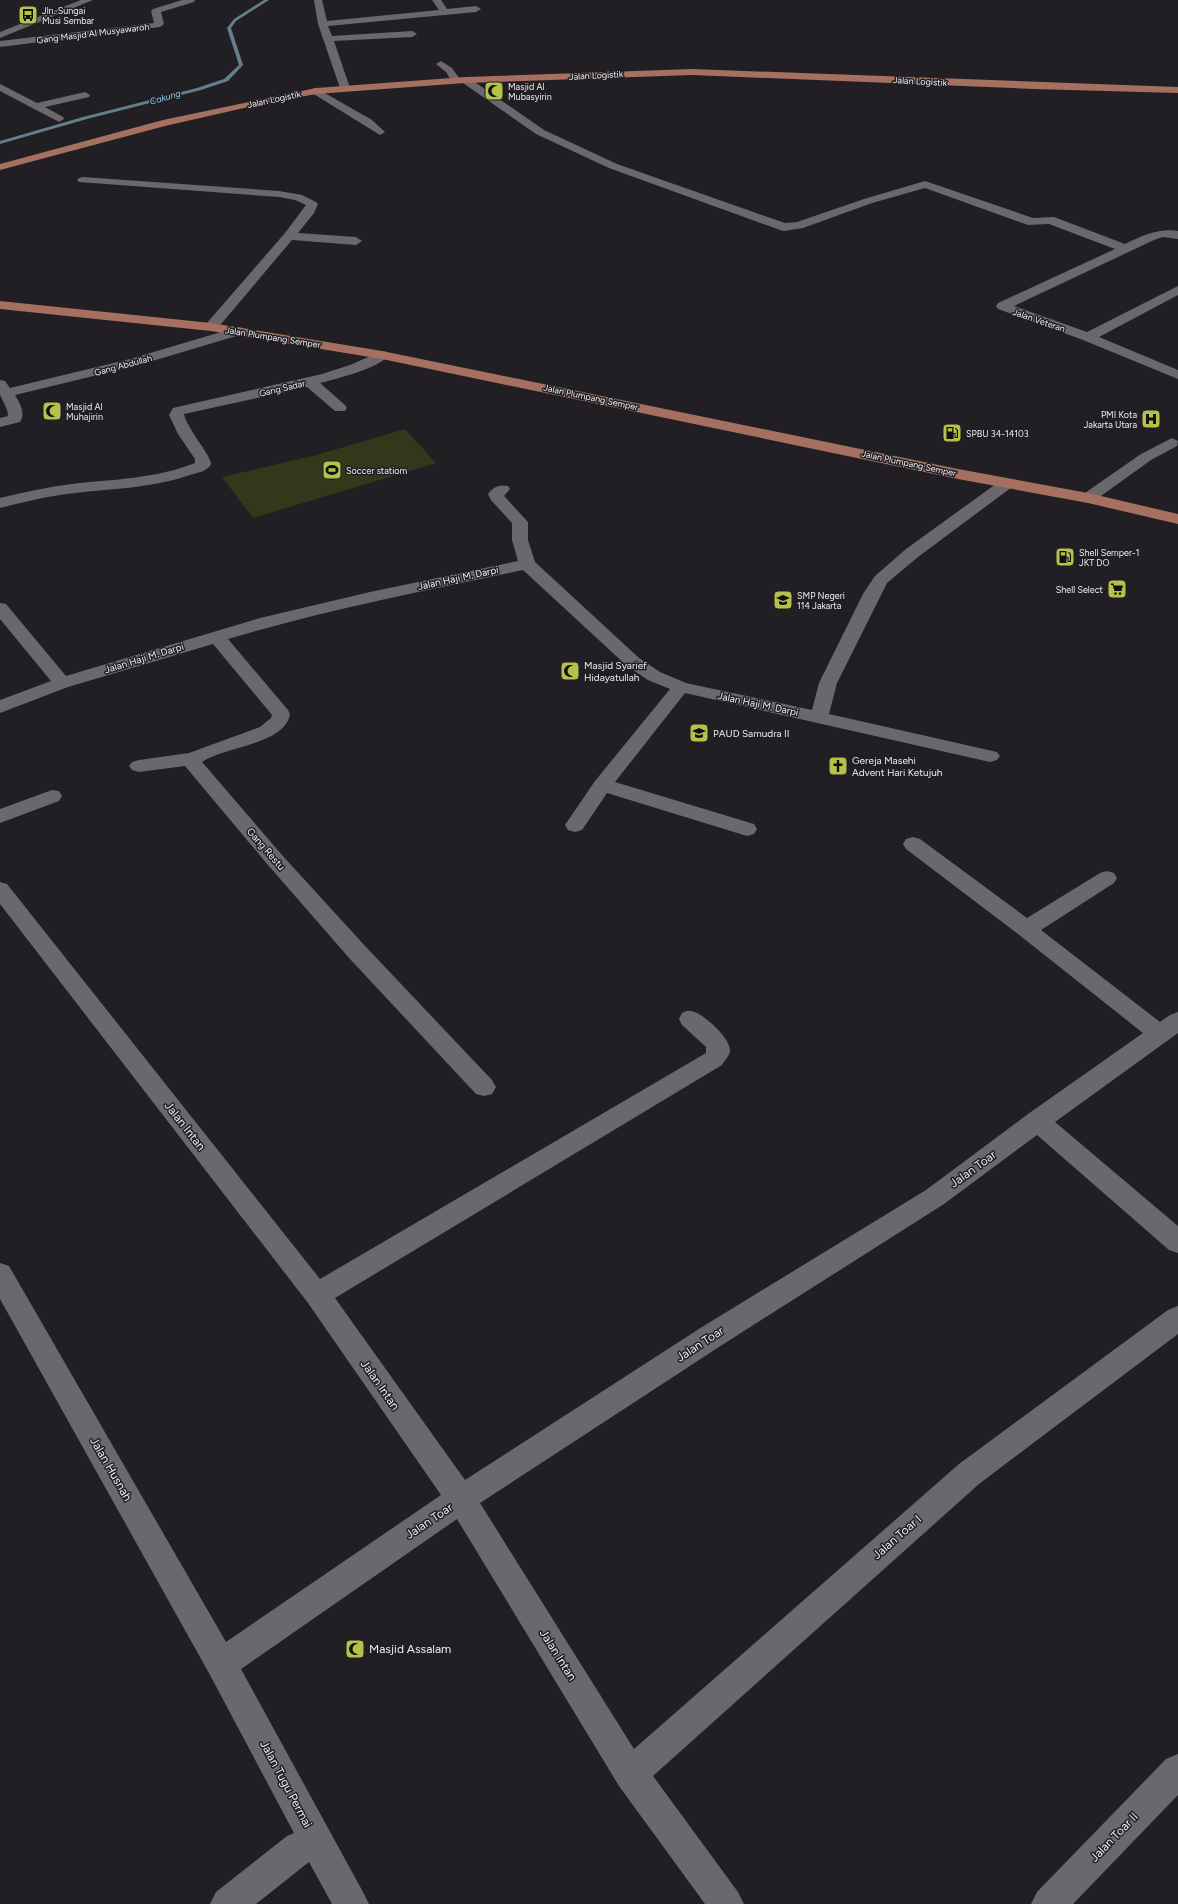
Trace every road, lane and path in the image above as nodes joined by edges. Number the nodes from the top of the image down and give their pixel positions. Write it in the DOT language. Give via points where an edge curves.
graph roads {
  1 [pos="89,0"];
  2 [pos="191,0"];
  3 [pos="318,0"];
  4 [pos="436,0"];
  5 [pos="476,9"];
  6 [pos="444,13"];
  7 [pos="323,24"];
  8 [pos="412,34"];
  9 [pos="0,35"];
  10 [pos="328,39"];
  11 [pos="0,44"];
  12 [pos="441,64"];
  13 [pos="461,80"];
  14 [pos="0,87"];
  15 [pos="345,88"];
  16 [pos="1178,90"];
  17 [pos="316,91"];
  18 [pos="85,95"];
  19 [pos="36,106"];
  20 [pos="59,120"];
  21 [pos="380,132"];
  22 [pos="0,167"];
  23 [pos="83,180"];
  24 [pos="1178,235"];
  25 [pos="289,236"];
  26 [pos="356,241"];
  27 [pos="1122,249"];
  28 [pos="1178,290"];
  29 [pos="0,305"];
  30 [pos="211,327"];
  31 [pos="238,331"];
  32 [pos="1088,337"];
  33 [pos="382,355"];
  34 [pos="1178,375"];
  35 [pos="310,382"];
  36 [pos="3,388"];
  37 [pos="340,408"];
  38 [pos="0,423"];
  39 [pos="1172,443"];
  40 [pos="1006,484"];
  41 [pos="502,489"];
  42 [pos="1088,498"];
  43 [pos="0,503"];
  44 [pos="1178,519"];
  45 [pos="527,564"];
  46 [pos="0,608"];
  47 [pos="216,636"];
  48 [pos="62,683"];
  49 [pos="681,687"];
  50 [pos="0,707"];
  51 [pos="819,717"];
  52 [pos="990,756"];
  53 [pos="192,759"];
  54 [pos="139,766"];
  55 [pos="602,785"];
  56 [pos="52,796"];
  57 [pos="0,816"];
  58 [pos="575,825"];
  59 [pos="747,829"];
  60 [pos="913,844"];
  61 [pos="1107,878"];
  62 [pos="0,889"];
  63 [pos="1026,929"];
  64 [pos="690,1019"];
  65 [pos="1169,1027"];
  66 [pos="484,1087"];
  67 [pos="1037,1122"];
  68 [pos="1178,1242"];
  69 [pos="0,1274"];
  70 [pos="316,1295"];
  71 [pos="1178,1318"];
  72 [pos="461,1499"];
  73 [pos="221,1664"];
  74 [pos="1178,1771"];
  75 [pos="631,1774"];
  76 [pos="299,1848"];
  77 [pos="228,1904"];
  78 [pos="351,1904"];
  79 [pos="726,1904"];
  80 [pos="1049,1904"];
  1 -- 9 [label="street"];
  2 -- 11 [label="street, Gang Masjid Al Musyawaroh" via="156,11 159,24 157,25"];
  3 -- 7 [label="street"];
  4 -- 6 [label="street"];
  5 -- 6 [label="street"];
  6 -- 7 [label="street"];
  7 -- 10 [label="street"];
  8 -- 10 [label="street"];
  10 -- 15 [label="street"];
  12 -- 13 [label="street"];
  13 -- 15 [label="main road, Jalan Logistik"];
  13 -- 16 [label="main road, Jalan Logistik" via="692,72"];
  13 -- 27 [label="street" via="540,132 613,166 784,227 798,225 925,184 1032,222 1050,220"];
  14 -- 19 [label="street"];
  15 -- 17 [label="main road, Jalan Logistik"];
  17 -- 21 [label="street"];
  17 -- 22 [label="main road, Jalan Logistik" via="163,123"];
  18 -- 19 [label="street"];
  19 -- 20 [label="street"];
  23 -- 25 [label="street" via="298,197 312,204"];
  24 -- 27 [label="street" via="1160,233"];
  25 -- 26 [label="street"];
  25 -- 30 [label="street"];
  27 -- 32 [label="street, Jalan Veteran" via="1003,306"];
  28 -- 32 [label="street"];
  29 -- 30 [label="main road, Jalan Plumpang Semper"];
  30 -- 31 [label="main road, Jalan Plumpang Semper"];
  31 -- 33 [label="main road, Jalan Plumpang Semper"];
  31 -- 36 [label="street, Gang Abdullah" via="134,362"];
  32 -- 34 [label="street, Jalan Veteran"];
  33 -- 35 [label="street, Gang Sadar" via="354,369"];
  33 -- 40 [label="main road, Jalan Plumpang Semper"];
  35 -- 37 [label="street"];
  35 -- 43 [label="street, Gang Sadar" via="178,411 176,415 182,428 203,459 203,465 148,481 42,492"];
  36 -- 38 [label="street" via="12,401 16,415 15,419"];
  39 -- 42 [label="street" via="1146,457"];
  40 -- 42 [label="main road, Jalan Plumpang Semper"];
  40 -- 51 [label="street" via="912,553 881,580 828,683"];
  41 -- 45 [label="street" via="496,494 497,497 520,522 520,540"];
  42 -- 44 [label="main road, Jalan Plumpang Semper"];
  45 -- 47 [label="street, Jalan Haji M. Darpi" via="370,597"];
  45 -- 49 [label="street, Jalan Haji M. Darpi" via="633,662 654,676"];
  46 -- 48 [label="street"];
  47 -- 48 [label="street, Jalan Haji M. Darpi"];
  47 -- 53 [label="street" via="281,714 280,720 267,731"];
  48 -- 50 [label="street, Jalan Haji M. Darpi"];
  49 -- 51 [label="street, Jalan Haji M. Darpi"];
  49 -- 55 [label="street"];
  51 -- 52 [label="street, Jalan Haji M. Darpi"];
  53 -- 54 [label="street"];
  53 -- 66 [label="street, Gang Restu" via="191,761 275,860"];
  55 -- 58 [label="street"];
  55 -- 59 [label="street"];
  56 -- 57 [label="street"];
  60 -- 63 [label="street"];
  61 -- 63 [label="street"];
  62 -- 70 [label="street, Jalan Intan"];
  63 -- 65 [label="street" via="1069,964"];
  64 -- 70 [label="street" via="717,1043 718,1052 714,1059"];
  65 -- 67 [label="street, Jalan Toar"];
  67 -- 68 [label="street"];
  67 -- 72 [label="street, Jalan Toar" via="935,1196 712,1336"];
  69 -- 73 [label="street, Jalan Husnah"];
  70 -- 72 [label="street, Jalan Intan"];
  71 -- 75 [label="street, Jalan Toar I" via="969,1474"];
  72 -- 73 [label="street, Jalan Toar"];
  72 -- 75 [label="street, Jalan Intan"];
  73 -- 78 [label="street, Jalan Tugu Permai"];
  74 -- 80 [label="street, Jalan Toar II"];
  75 -- 79 [label="street, Jalan Intan"];
  76 -- 77 [label="street"];
}
